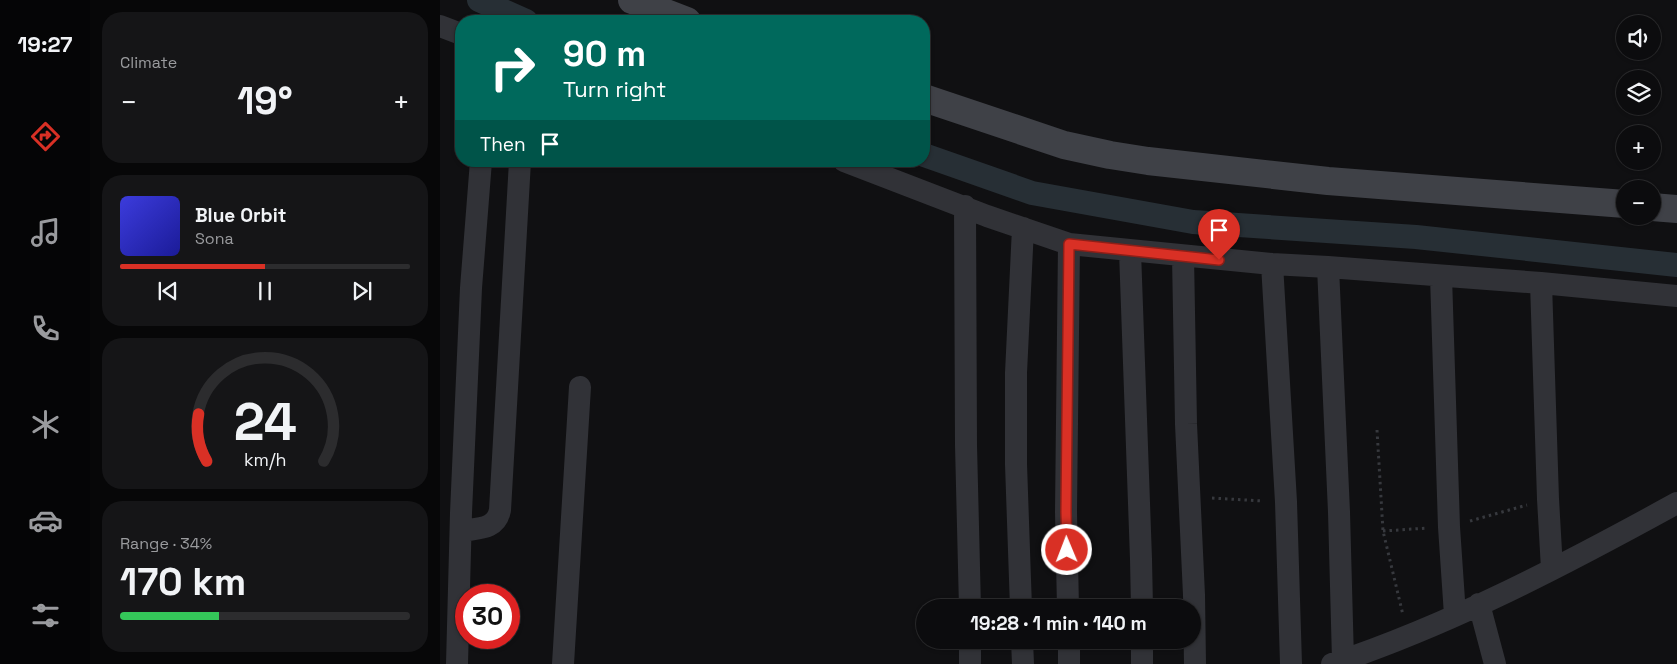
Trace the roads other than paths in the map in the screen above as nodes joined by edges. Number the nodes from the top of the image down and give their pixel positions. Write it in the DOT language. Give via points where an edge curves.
graph roads {
  1 [pos="632,0"];
  2 [pos="671,15"];
  3 [pos="440,26"];
  4 [pos="455,32"];
  5 [pos="930,100"];
  6 [pos="481,167"];
  7 [pos="520,167"];
  8 [pos="860,167"];
  9 [pos="1616,203"];
  10 [pos="965,206"];
  11 [pos="1661,208"];
  12 [pos="1677,209"];
  13 [pos="1022,228"];
  14 [pos="1069,244"];
  15 [pos="1130,250"];
  16 [pos="1183,256"];
  17 [pos="1272,264"];
  18 [pos="1328,267"];
  19 [pos="1441,276"];
  20 [pos="1541,283"];
  21 [pos="1677,296"];
  22 [pos="580,387"];
  23 [pos="1677,503"];
  24 [pos="461,531"];
  25 [pos="1552,569"];
  26 [pos="970,599"];
  27 [pos="1021,599"];
  28 [pos="1068,599"];
  29 [pos="1142,599"];
  30 [pos="1479,604"];
  31 [pos="1455,615"];
  32 [pos="970,649"];
  33 [pos="1023,649"];
  34 [pos="1069,649"];
  35 [pos="1142,649"];
  36 [pos="1337,662"];
  37 [pos="457,664"];
  38 [pos="563,664"];
  39 [pos="970,664"];
  40 [pos="1024,664"];
  41 [pos="1069,664"];
  42 [pos="1142,664"];
  43 [pos="1195,664"];
  44 [pos="1291,664"];
  45 [pos="1495,664"];
  1 -- 2 [label="street"];
  3 -- 4 [label="street"];
  5 -- 9 [label="street" via="1064,145 1148,161 1328,181"];
  6 -- 24 [label="street" via="471,288"];
  7 -- 24 [label="street" via="500,510 490,526"];
  8 -- 10 [label="street"];
  10 -- 13 [label="street"];
  10 -- 26 [label="street"];
  11 -- 12 [label="street"];
  13 -- 14 [label="street"];
  13 -- 27 [label="street" via="1016,373"];
  14 -- 15 [label="street"];
  14 -- 28 [label="street"];
  15 -- 16 [label="street"];
  15 -- 29 [label="street"];
  16 -- 17 [label="street"];
  16 -- 43 [label="street"];
  17 -- 18 [label="street"];
  17 -- 44 [label="street" via="1286,502"];
  18 -- 19 [label="street"];
  18 -- 36 [label="street" via="1339,512"];
  19 -- 20 [label="street"];
  19 -- 31 [label="street"];
  20 -- 21 [label="street"];
  20 -- 25 [label="street"];
  22 -- 38 [label="street"];
  23 -- 25 [label="street"];
  24 -- 37 [label="street"];
  25 -- 30 [label="street"];
  30 -- 31 [label="street"];
  30 -- 45 [label="street"];
  31 -- 36 [label="street"];
  32 -- 39 [label="street"];
  33 -- 40 [label="street"];
  34 -- 41 [label="street"];
  35 -- 42 [label="street"];
}
